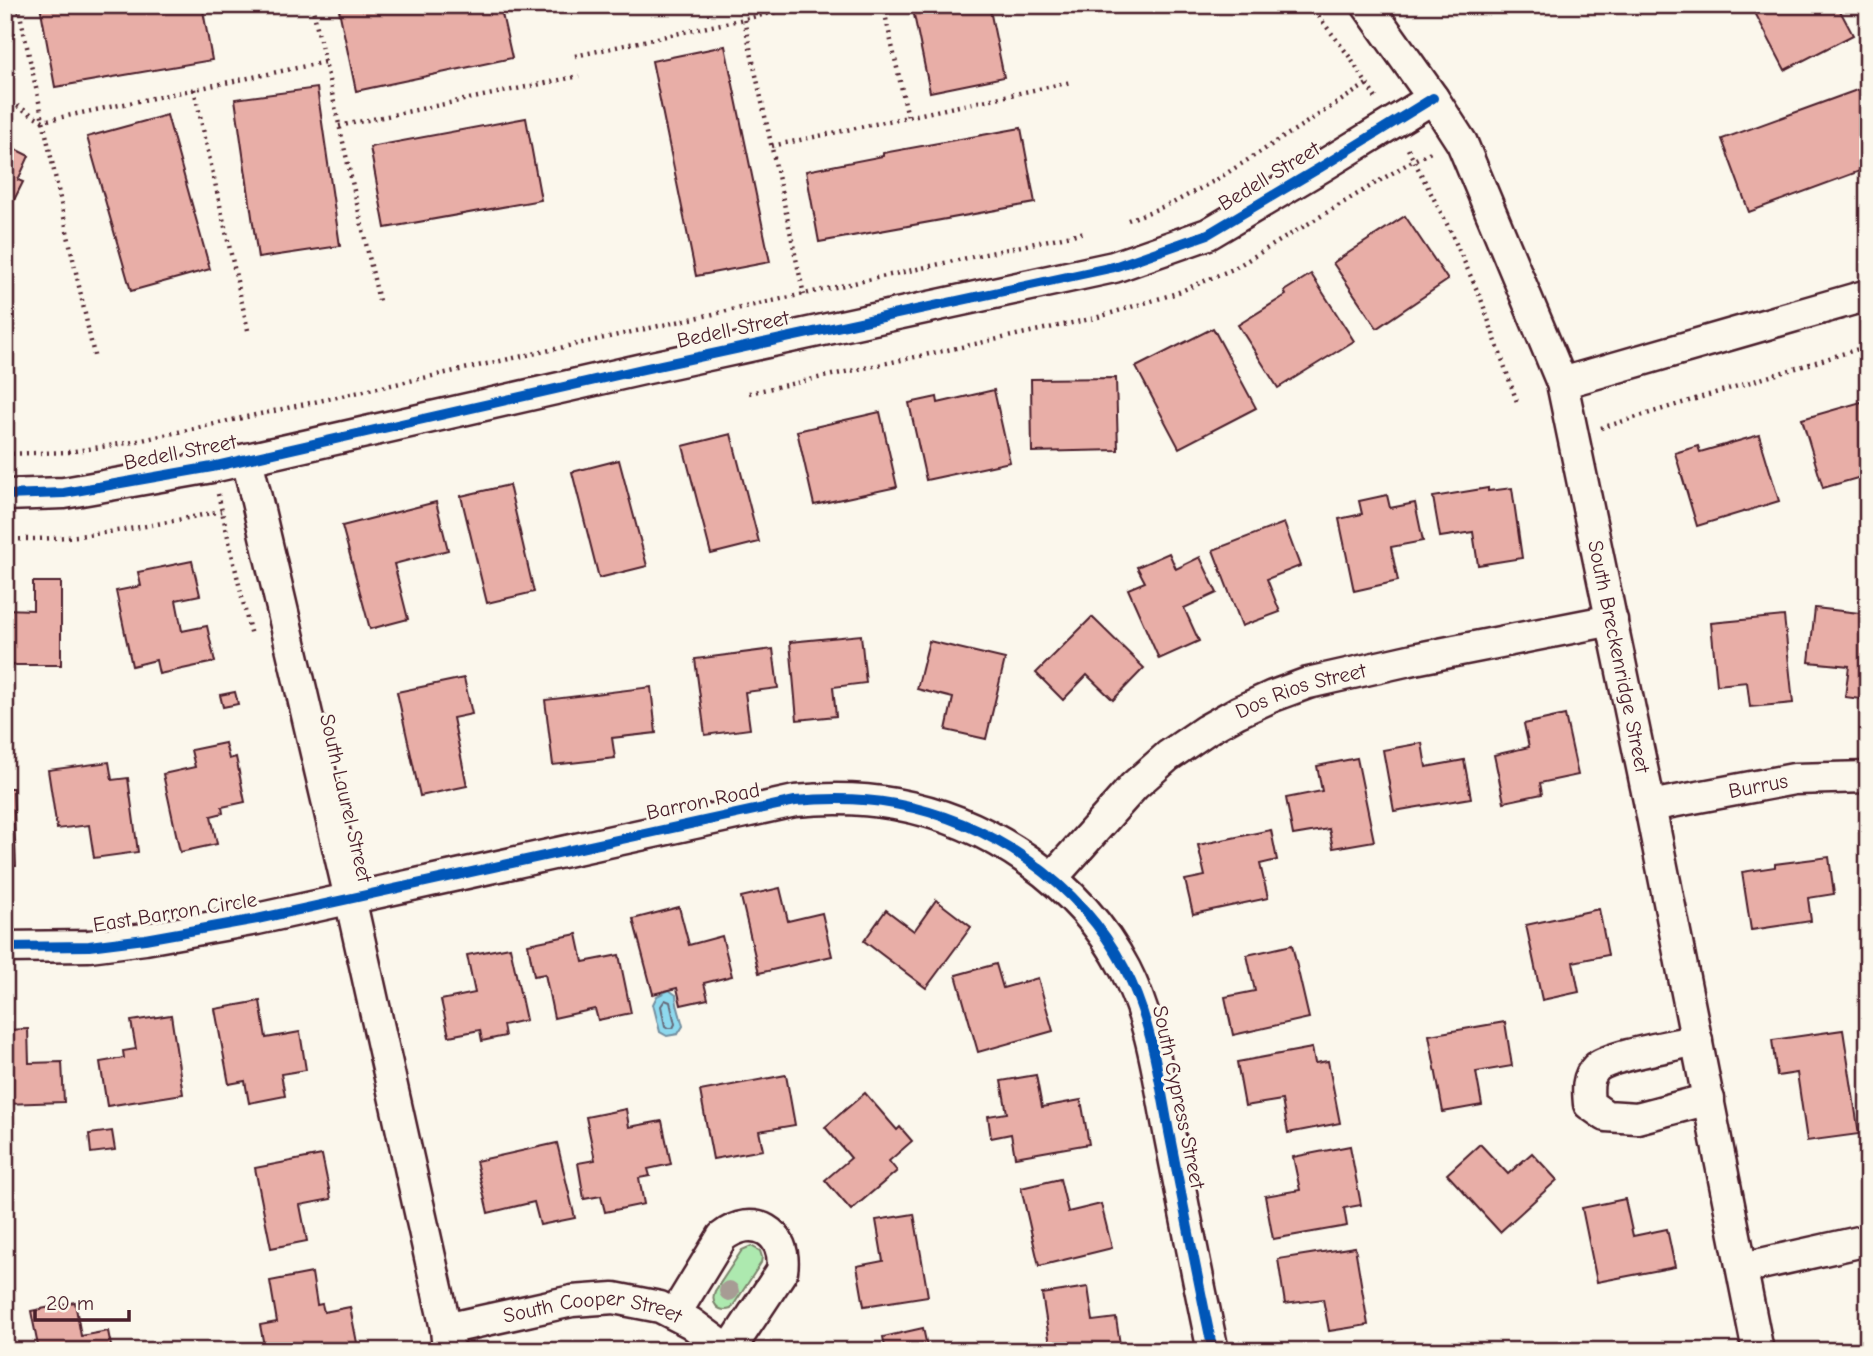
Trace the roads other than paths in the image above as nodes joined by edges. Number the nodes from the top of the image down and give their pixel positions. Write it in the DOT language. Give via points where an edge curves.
graph roads {
  1 [pos="1367,5"];
  2 [pos="1433,99"];
  3 [pos="1868,295"];
  4 [pos="1562,383"];
  5 [pos="247,459"];
  6 [pos="5,495"];
  7 [pos="1612,620"];
  8 [pos="1868,777"];
  9 [pos="1650,806"];
  10 [pos="1052,878"];
  11 [pos="350,898"];
  12 [pos="5,947"];
  13 [pos="1697,1040"];
  14 [pos="1709,1099"];
  15 [pos="1868,1240"];
  16 [pos="1743,1268"];
  17 [pos="675,1314"];
  18 [pos="447,1340"];
  19 [pos="729,1351"];
  20 [pos="1213,1351"];
  21 [pos="1758,1351"];
  1 -- 2 [label="street, South Breckenridge Street"];
  2 -- 4 [label="street, South Breckenridge Street" via="1462,143"];
  2 -- 5 [label="street, Bedell Street" via="1208,234 1114,267"];
  3 -- 4 [label="street"];
  4 -- 7 [label="street, South Breckenridge Street"];
  5 -- 6 [label="street, Bedell Street" via="64,493"];
  5 -- 11 [label="street, South Laurel Street"];
  7 -- 9 [label="street, South Breckenridge Street"];
  7 -- 10 [label="street, Dos Rios Street" via="1308,683 1238,712 1168,756 1133,786"];
  8 -- 9 [label="street, Burrus" via="1794,779"];
  9 -- 13 [label="street, South Breckenridge Street"];
  10 -- 11 [label="street, Barron Road" via="964,824 896,804 828,799 794,801"];
  10 -- 20 [label="street, South Cypress Street" via="1109,943 1125,968 1147,1024"];
  11 -- 12 [label="street, East Barron Circle" via="145,939 89,946"];
  11 -- 18 [label="street, South Laurel Street"];
  13 -- 14 [label="street, South Breckenridge Street"];
  13 -- 14 [label="street" via="1611,1060 1595,1069 1587,1086 1589,1104 1606,1116 1637,1118"];
  14 -- 16 [label="street, South Breckenridge Street"];
  15 -- 16 [label="street"];
  16 -- 21 [label="street, South Breckenridge Street"];
  17 -- 18 [label="street, South Cooper Street" via="645,1303 591,1299"];
  17 -- 19 [label="street, South Cooper Street"];
  17 -- 19 [label="street" via="730,1230 751,1225 771,1233 782,1250 782,1271"];
}
